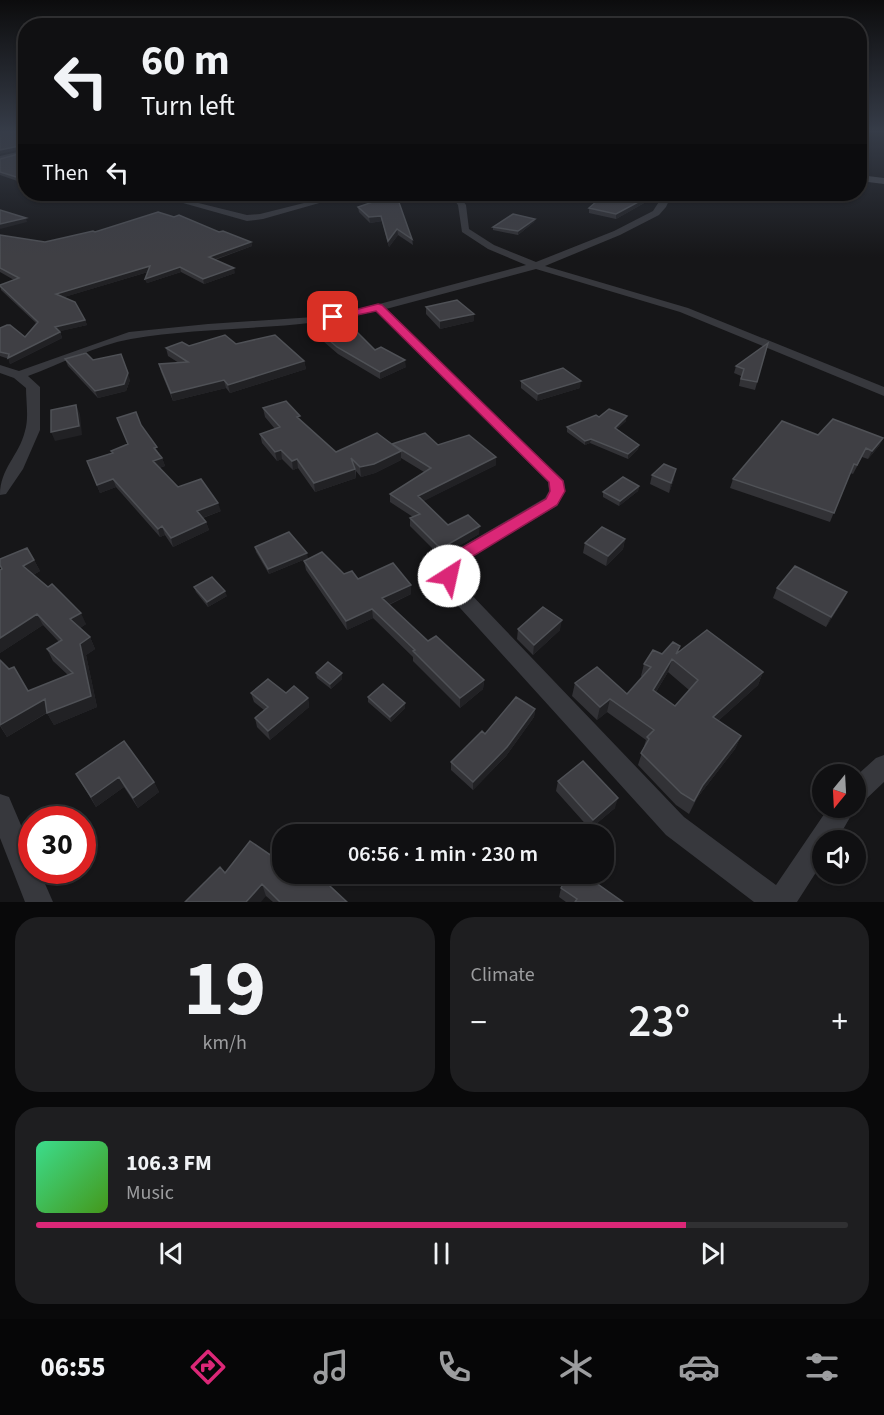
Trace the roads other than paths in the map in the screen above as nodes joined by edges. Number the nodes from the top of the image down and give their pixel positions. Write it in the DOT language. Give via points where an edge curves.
graph roads {
  1 [pos="867,178"];
  2 [pos="884,181"];
  3 [pos="182,201"];
  4 [pos="321,201"];
  5 [pos="459,201"];
  6 [pos="665,201"];
  7 [pos="536,266"];
  8 [pos="378,307"];
  9 [pos="0,369"];
  10 [pos="19,375"];
  11 [pos="884,392"];
  12 [pos="0,490"];
  13 [pos="884,766"];
  14 [pos="866,783"];
  15 [pos="0,806"];
  16 [pos="812,854"];
  17 [pos="39,902"];
  18 [pos="778,902"];
  1 -- 2 [label="main road"];
  3 -- 4 [label="street" via="247,218"];
  5 -- 7 [label="street" via="468,233"];
  6 -- 7 [label="street" via="656,213"];
  7 -- 8 [label="street"];
  7 -- 11 [label="street" via="684,310"];
  8 -- 10 [label="street" via="314,320 129,336"];
  8 -- 18 [label="street" via="556,481 557,491 551,502 452,561 449,576 458,593 675,826"];
  9 -- 10 [label="street"];
  10 -- 12 [label="street" via="33,387 33,430 15,469"];
  13 -- 14 [label="street"];
  15 -- 17 [label="street"];
  16 -- 18 [label="street"];
}
